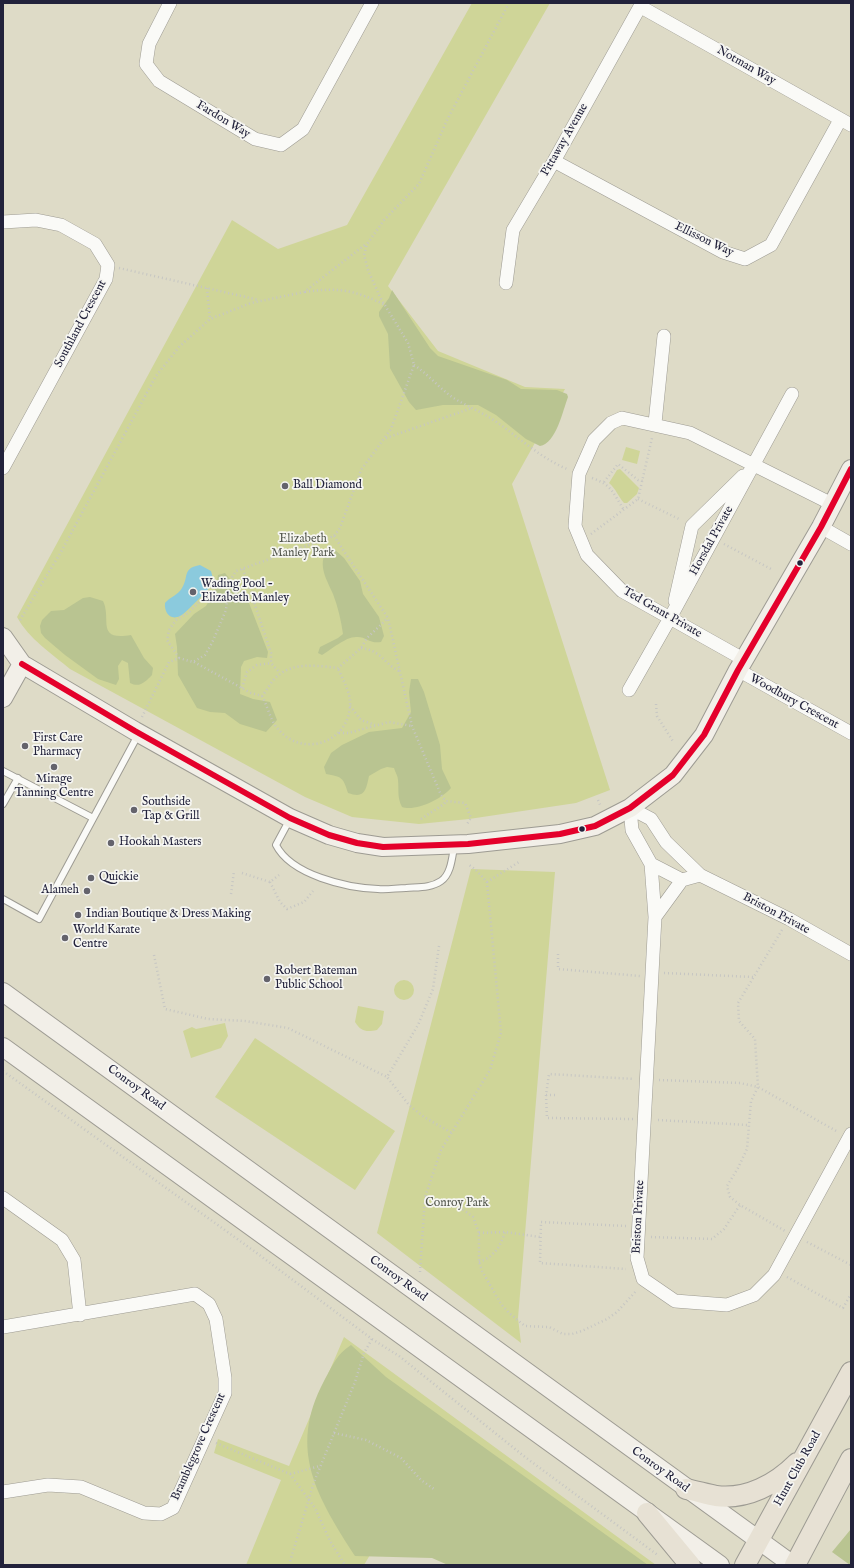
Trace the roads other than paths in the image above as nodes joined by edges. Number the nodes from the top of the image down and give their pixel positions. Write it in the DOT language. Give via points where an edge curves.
graph roads {
  1 [pos="170,3"];
  2 [pos="372,3"];
  3 [pos="642,5"];
  4 [pos="845,122"];
  5 [pos="554,161"];
  6 [pos="3,222"];
  7 [pos="506,283"];
  8 [pos="664,336"];
  9 [pos="792,394"];
  10 [pos="654,424"];
  11 [pos="755,465"];
  12 [pos="3,468"];
  13 [pos="851,470"];
  14 [pos="832,504"];
  15 [pos="821,527"];
  16 [pos="851,544"];
  17 [pos="670,618"];
  18 [pos="3,637"];
  19 [pos="22,664"];
  20 [pos="741,665"];
  21 [pos="629,690"];
  22 [pos="3,698"];
  23 [pos="137,732"];
  24 [pos="851,733"];
  25 [pos="3,771"];
  26 [pos="18,778"];
  27 [pos="3,804"];
  28 [pos="630,808"];
  29 [pos="93,818"];
  30 [pos="290,818"];
  31 [pos="455,845"];
  32 [pos="651,864"];
  33 [pos="700,876"];
  34 [pos="682,880"];
  35 [pos="3,899"];
  36 [pos="655,917"];
  37 [pos="851,954"];
  38 [pos="3,992"];
  39 [pos="3,1047"];
  40 [pos="850,1136"];
  41 [pos="3,1198"];
  42 [pos="80,1315"];
  43 [pos="3,1327"];
  44 [pos="851,1372"];
  45 [pos="807,1453"];
  46 [pos="851,1459"];
  47 [pos="686,1489"];
  48 [pos="3,1492"];
  49 [pos="647,1513"];
  50 [pos="758,1541"];
  51 [pos="690,1565"];
  52 [pos="720,1565"];
  53 [pos="745,1565"];
  54 [pos="794,1565"];
  1 -- 2 [label="street, Fardon Way" via="149,44 146,64 159,81 255,139 281,145 303,129"];
  3 -- 4 [label="street, Notman Way"];
  3 -- 5 [label="street, Pittaway Avenue"];
  4 -- 5 [label="street, Ellisson Way" via="771,245 745,259 724,252"];
  5 -- 7 [label="street, Pittaway Avenue" via="513,230"];
  6 -- 12 [label="street, Southland Crescent" via="36,220 61,225 95,244 108,265 106,279"];
  8 -- 10 [label="street"];
  9 -- 11 [label="street, Horsdal Private"];
  10 -- 11 [label="street, Ted Grant Private" via="690,433"];
  10 -- 17 [label="street, Ted Grant Private" via="622,418 611,423 594,440 579,474 575,526 587,555 622,590"];
  11 -- 14 [label="street, Ted Grant Private"];
  11 -- 17 [label="street, Horsdal Private"];
  11 -- 17 [label="street, Horsdal Private" via="692,526"];
  13 -- 14 [label="main road"];
  14 -- 15 [label="main road"];
  15 -- 16 [label="street"];
  15 -- 20 [label="main road"];
  17 -- 20 [label="street, Ted Grant Private"];
  17 -- 21 [label="street, Horsdal Private"];
  18 -- 19 [label="main road"];
  19 -- 22 [label="main road"];
  19 -- 23 [label="main road"];
  20 -- 24 [label="street, Woodbury Crescent"];
  20 -- 28 [label="main road" via="704,735 673,775"];
  23 -- 29 [label="lane"];
  23 -- 30 [label="main road"];
  25 -- 26 [label="lane"];
  26 -- 27 [label="lane"];
  26 -- 29 [label="lane"];
  28 -- 31 [label="main road" via="595,826 560,834"];
  28 -- 32 [label="street, Briston Private" via="632,830"];
  28 -- 33 [label="street, Briston Private" via="650,819 666,842"];
  29 -- 35 [label="lane" via="39,918"];
  30 -- 31 [label="main road" via="357,843 383,847"];
  30 -- 31 [label="lane" via="276,845 280,854 295,866 326,880 378,890 426,887 442,880 448,872"];
  32 -- 34 [label="street"];
  32 -- 36 [label="street, Briston Private"];
  33 -- 34 [label="street"];
  33 -- 37 [label="street, Briston Private" via="789,919"];
  34 -- 36 [label="street"];
  36 -- 40 [label="street, Briston Private" via="637,1258 642,1274 675,1301 727,1305 754,1295 776,1271"];
  38 -- 47 [label="main road, Conroy Road"];
  39 -- 49 [label="main road"];
  41 -- 42 [label="street" via="62,1240 74,1260"];
  42 -- 43 [label="street, Bramblegrove Crescent"];
  42 -- 48 [label="street, Bramblegrove Crescent" via="195,1294 210,1304 216,1319 225,1378 224,1393 205,1438 173,1508 161,1514 144,1513 81,1487 48,1485"];
  44 -- 45 [label="main road, Hunt Club Road"];
  45 -- 47 [label="main road" via="781,1478 751,1493 717,1496"];
  45 -- 50 [label="main road, Hunt Club Road"];
  46 -- 54 [label="main road"];
  47 -- 50 [label="main road, Conroy Road"];
  49 -- 51 [label="main road"];
  49 -- 52 [label="main road"];
  50 -- 53 [label="main road, Hunt Club Road"];
  50 -- 54 [label="main road, Conroy Road"];
}
